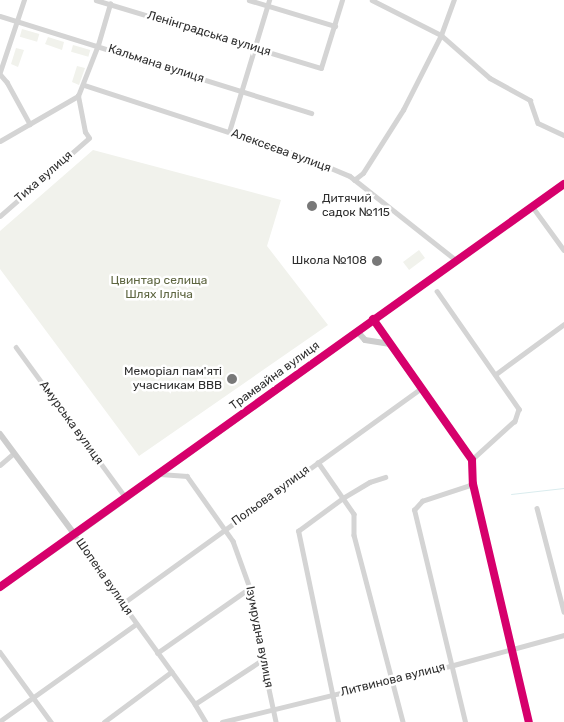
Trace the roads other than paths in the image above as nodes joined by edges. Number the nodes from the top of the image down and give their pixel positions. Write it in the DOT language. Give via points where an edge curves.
graph roads {
  1 [pos="24,0"];
  2 [pos="98,0"];
  3 [pos="249,0"];
  4 [pos="268,0"];
  5 [pos="342,0"];
  6 [pos="372,0"];
  7 [pos="454,0"];
  8 [pos="110,4"];
  9 [pos="267,6"];
  10 [pos="0,16"];
  11 [pos="17,21"];
  12 [pos="335,26"];
  13 [pos="440,35"];
  14 [pos="98,45"];
  15 [pos="255,48"];
  16 [pos="0,73"];
  17 [pos="84,85"];
  18 [pos="242,91"];
  19 [pos="79,94"];
  20 [pos="311,113"];
  21 [pos="30,124"];
  22 [pos="229,132"];
  23 [pos="564,135"];
  24 [pos="0,141"];
  25 [pos="354,180"];
  26 [pos="564,184"];
  27 [pos="532,206"];
  28 [pos="0,216"];
  29 [pos="564,250"];
  30 [pos="456,260"];
  31 [pos="437,291"];
  32 [pos="374,319"];
  33 [pos="564,324"];
  34 [pos="357,331"];
  35 [pos="389,344"];
  36 [pos="16,347"];
  37 [pos="496,374"];
  38 [pos="420,389"];
  39 [pos="0,434"];
  40 [pos="14,453"];
  41 [pos="472,460"];
  42 [pos="318,462"];
  43 [pos="0,465"];
  44 [pos="159,474"];
  45 [pos="385,477"];
  46 [pos="473,484"];
  47 [pos="126,498"];
  48 [pos="343,498"];
  49 [pos="537,508"];
  50 [pos="226,529"];
  51 [pos="75,535"];
  52 [pos="0,587"];
  53 [pos="250,588"];
  54 [pos="122,604"];
  55 [pos="564,612"];
  56 [pos="136,624"];
  57 [pos="564,635"];
  58 [pos="510,650"];
  59 [pos="0,652"];
  60 [pos="157,653"];
  61 [pos="262,660"];
  62 [pos="450,666"];
  63 [pos="171,672"];
  64 [pos="392,679"];
  65 [pos="332,694"];
  66 [pos="32,698"];
  67 [pos="195,704"];
  68 [pos="273,708"];
  69 [pos="0,721"];
  70 [pos="51,722"];
  71 [pos="104,722"];
  72 [pos="206,722"];
  73 [pos="222,722"];
  74 [pos="276,722"];
  75 [pos="338,722"];
  76 [pos="403,722"];
  77 [pos="466,722"];
  78 [pos="529,722"];
  1 -- 11 [label="street"];
  2 -- 8 [label="street, Ленінградська вулиця"];
  3 -- 9 [label="street"];
  4 -- 9 [label="street"];
  5 -- 12 [label="street"];
  6 -- 13 [label="street"];
  7 -- 13 [label="street"];
  8 -- 14 [label="street"];
  8 -- 15 [label="street, Ленінградська вулиця"];
  9 -- 12 [label="street"];
  9 -- 15 [label="street"];
  10 -- 11 [label="street, Кальмана вулиця"];
  11 -- 14 [label="street, Кальмана вулиця"];
  11 -- 16 [label="street"];
  12 -- 15 [label="street, Ленінградська вулиця" via="321,68"];
  13 -- 23 [label="street" via="490,78 530,100 538,123"];
  13 -- 25 [label="street" via="403,110 363,172"];
  14 -- 17 [label="street"];
  14 -- 18 [label="street, Кальмана вулиця"];
  15 -- 18 [label="street"];
  16 -- 21 [label="street"];
  17 -- 19 [label="street"];
  17 -- 22 [label="street, Алексєєва вулиця"];
  18 -- 20 [label="street, Кальмана вулиця"];
  18 -- 22 [label="street"];
  19 -- 21 [label="street"];
  19 -- 28 [label="street, Тиха вулиця" via="85,132 89,138"];
  21 -- 24 [label="street"];
  22 -- 25 [label="street, Алексєєва вулиця" via="300,155"];
  25 -- 30 [label="street, Алексєєва вулиця"];
  26 -- 27 [label="street, Трамвайна вулиця"];
  27 -- 29 [label="street"];
  27 -- 30 [label="street, Трамвайна вулиця"];
  30 -- 32 [label="street, Трамвайна вулиця"];
  31 -- 37 [label="street"];
  32 -- 34 [label="street, Трамвайна вулиця"];
  32 -- 35 [label="street"];
  33 -- 37 [label="street"];
  34 -- 35 [label="street" via="365,340"];
  34 -- 44 [label="street, Трамвайна вулиця"];
  35 -- 38 [label="street"];
  36 -- 47 [label="street, Амурська вулиця"];
  37 -- 41 [label="street" via="519,409 515,421"];
  38 -- 41 [label="street"];
  38 -- 42 [label="street, Польова вулиця"];
  39 -- 40 [label="street, Шопена вулиця"];
  40 -- 43 [label="street"];
  40 -- 51 [label="street, Шопена вулиця"];
  41 -- 46 [label="street"];
  42 -- 48 [label="street"];
  42 -- 50 [label="street, Польова вулиця"];
  44 -- 47 [label="street, Трамвайна вулиця"];
  44 -- 50 [label="street, Ізумрудна вулиця" via="187,476"];
  45 -- 48 [label="street"];
  46 -- 58 [label="street"];
  46 -- 62 [label="street" via="422,501 414,510"];
  47 -- 51 [label="street, Трамвайна вулиця"];
  48 -- 64 [label="street" via="354,514 354,536"];
  48 -- 65 [label="street" via="298,531"];
  49 -- 55 [label="street"];
  50 -- 53 [label="street, Ізумрудна вулиця"];
  50 -- 54 [label="street, Польова вулиця"];
  51 -- 52 [label="street, Трамвайна вулиця"];
  51 -- 54 [label="street, Шопена вулиця"];
  53 -- 60 [label="street"];
  53 -- 61 [label="street, Ізумрудна вулиця"];
  54 -- 56 [label="street, Шопена вулиця"];
  56 -- 60 [label="street, Шопена вулиця"];
  56 -- 66 [label="street"];
  57 -- 58 [label="street, Литвинова вулиця"];
  58 -- 62 [label="street, Литвинова вулиця"];
  58 -- 78 [label="street"];
  59 -- 66 [label="street"];
  60 -- 63 [label="street, Шопена вулиця"];
  61 -- 67 [label="street"];
  61 -- 68 [label="street, Ізумрудна вулиця"];
  62 -- 64 [label="street, Литвинова вулиця"];
  62 -- 77 [label="street"];
  63 -- 67 [label="street, Шопена вулиця"];
  63 -- 71 [label="street"];
  64 -- 65 [label="street, Литвинова вулиця"];
  64 -- 76 [label="street"];
  65 -- 68 [label="street, Литвинова вулиця"];
  65 -- 75 [label="street"];
  66 -- 69 [label="street"];
  66 -- 70 [label="street"];
  67 -- 72 [label="street, Шопена вулиця"];
  68 -- 73 [label="street, Литвинова вулиця"];
  68 -- 74 [label="street, Ізумрудна вулиця"];
}
